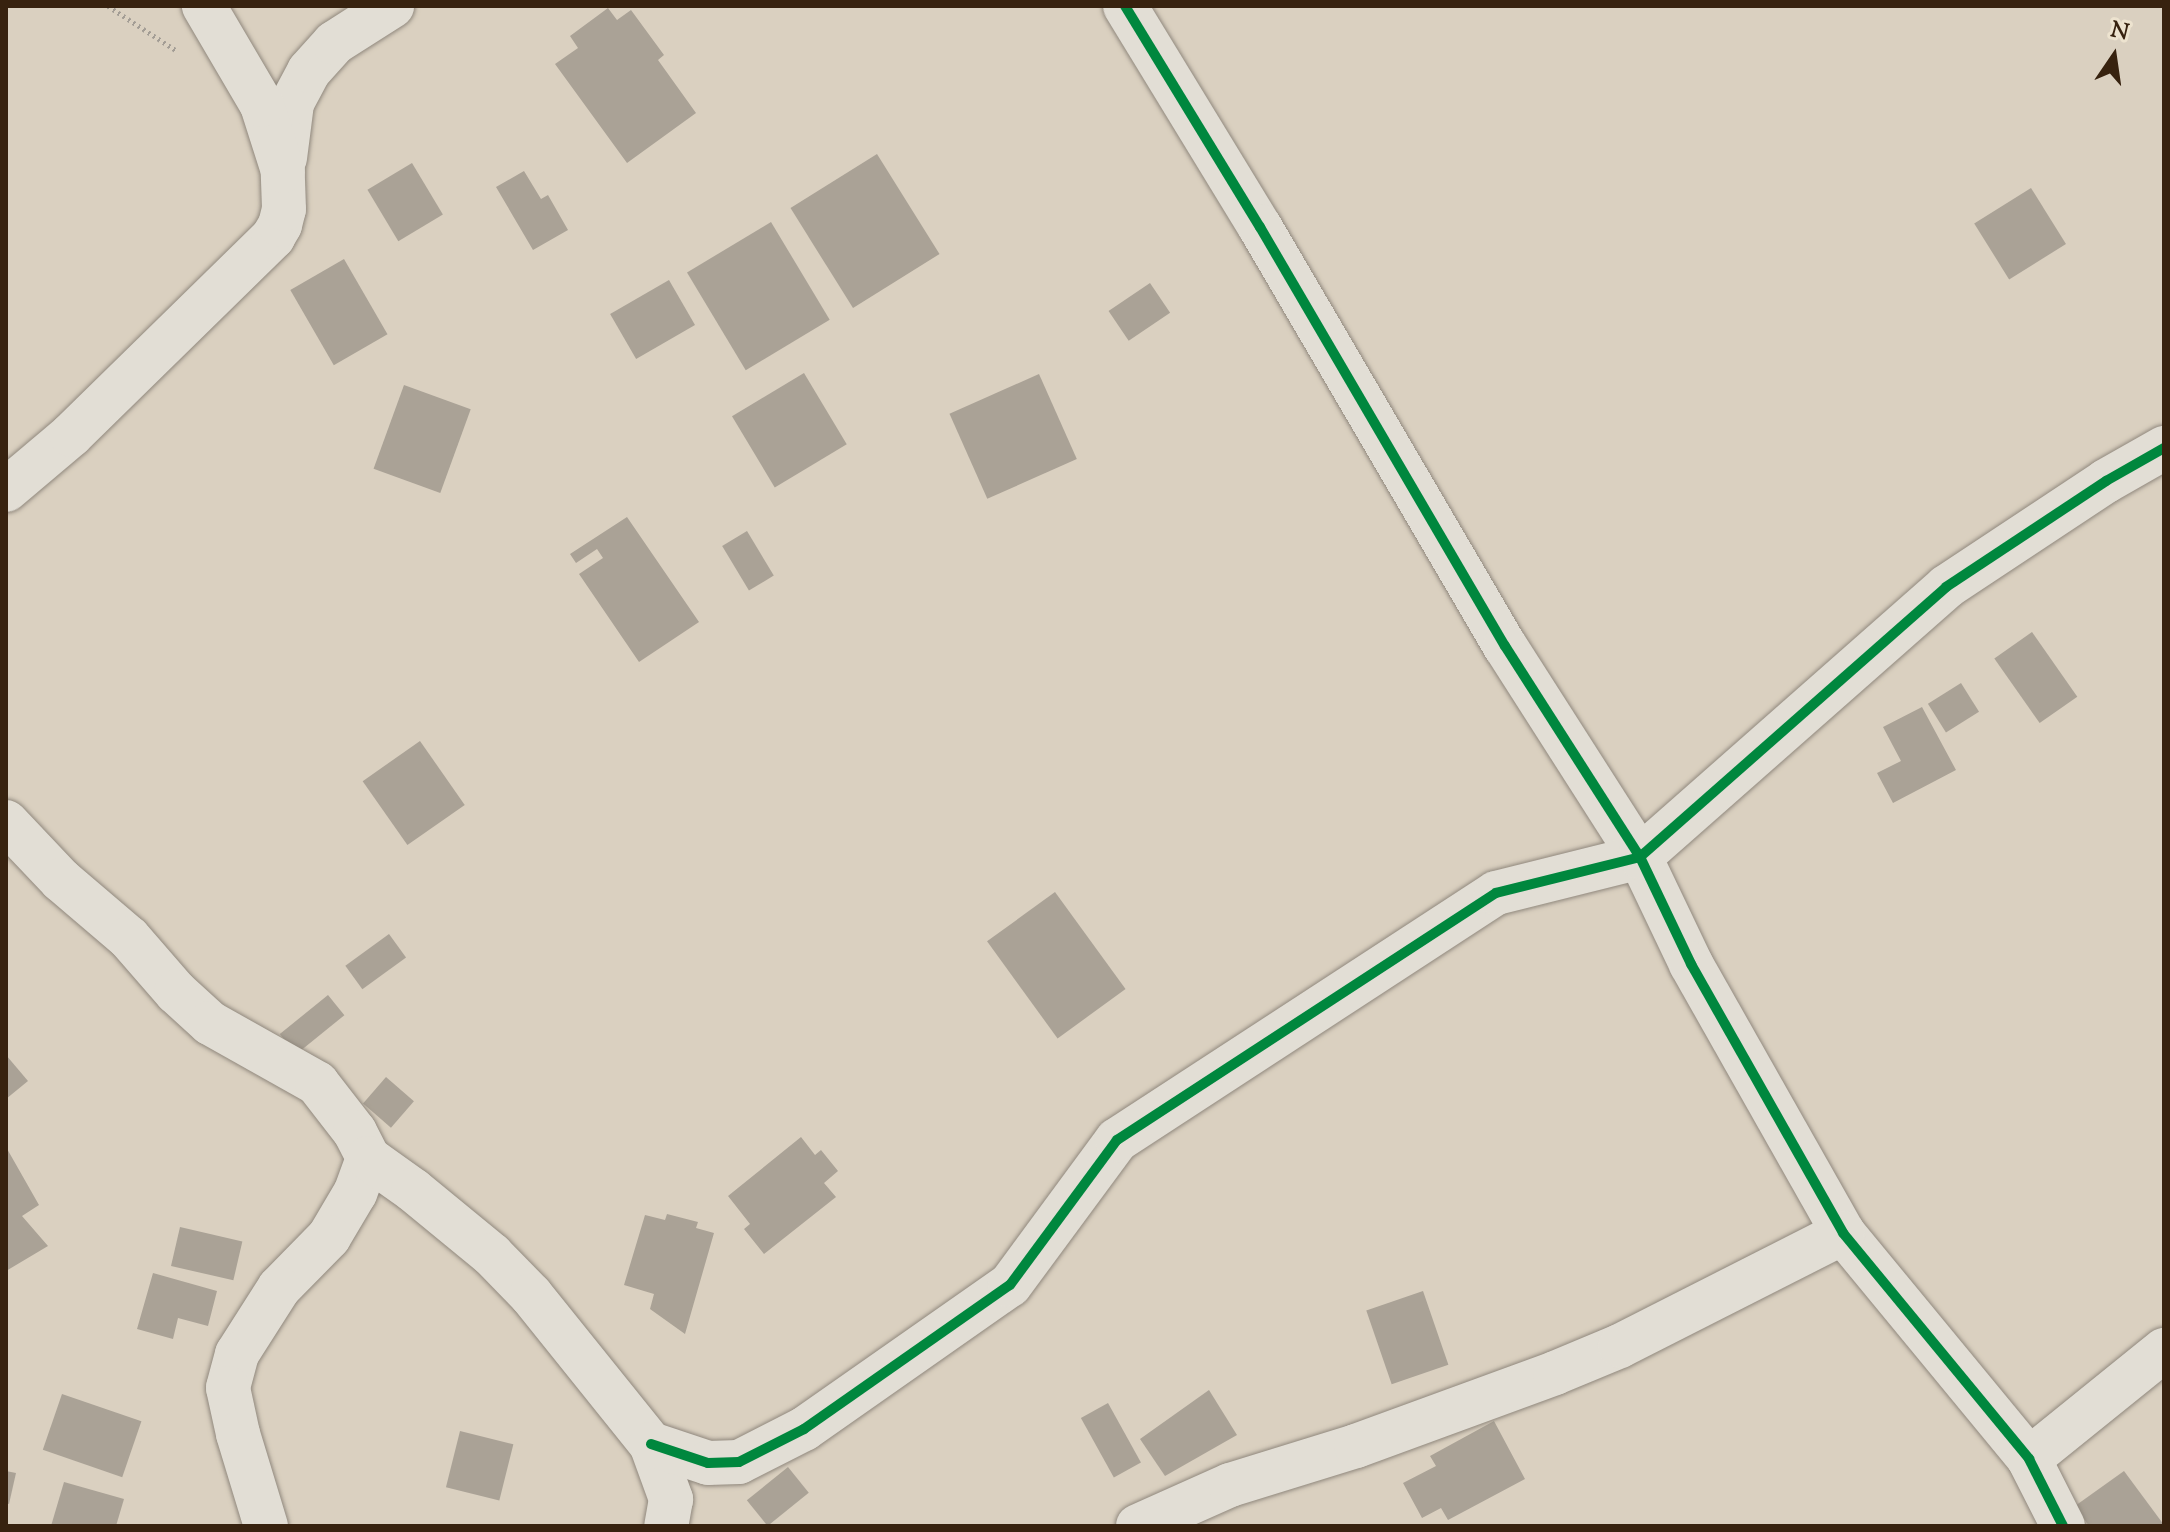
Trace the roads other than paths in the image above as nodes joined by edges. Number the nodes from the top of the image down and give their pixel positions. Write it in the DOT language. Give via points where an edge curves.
graph roads {
  1 [pos="204,6"];
  2 [pos="392,6"];
  3 [pos="1125,6"];
  4 [pos="283,171"];
  5 [pos="2164,448"];
  6 [pos="6,490"];
  7 [pos="6,822"];
  8 [pos="1640,857"];
  9 [pos="368,1158"];
  10 [pos="1843,1233"];
  11 [pos="2164,1350"];
  12 [pos="651,1444"];
  13 [pos="2029,1459"];
  14 [pos="266,1526"];
  15 [pos="666,1526"];
  16 [pos="1138,1526"];
  17 [pos="2063,1526"];
  1 -- 4 [label="street" via="262,105"];
  2 -- 4 [label="street" via="334,43 309,71 292,103"];
  3 -- 8 [label="street" via="1505,646"];
  4 -- 6 [label="street" via="284,209 273,237 71,435"];
  5 -- 8 [label="street" via="1946,587"];
  7 -- 9 [label="street" via="210,1023 317,1083"];
  8 -- 10 [label="street" via="1691,964"];
  8 -- 12 [label="street" via="1496,893 1117,1140 1010,1285 804,1429 739,1462 708,1463"];
  9 -- 12 [label="street" via="492,1255 531,1295"];
  9 -- 14 [label="street" via="329,1237 279,1288 237,1354 228,1388"];
  10 -- 13 [label="street"];
  10 -- 16 [label="street" via="1568,1368 1356,1446 1230,1485"];
  11 -- 13 [label="street"];
  12 -- 15 [label="street" via="671,1499"];
  13 -- 17 [label="street"];
}
